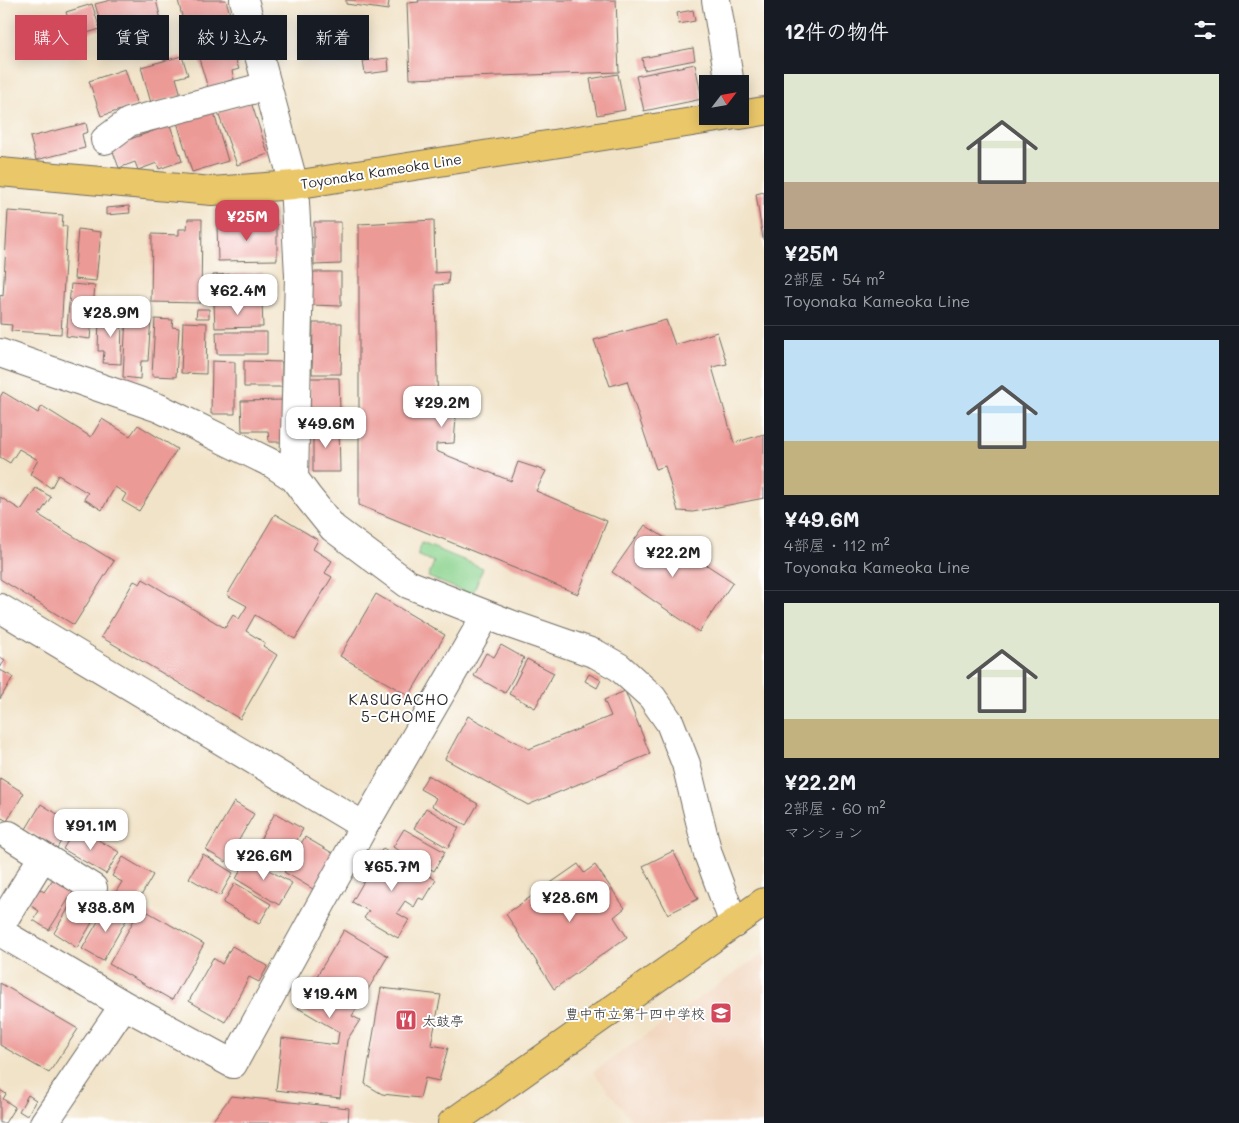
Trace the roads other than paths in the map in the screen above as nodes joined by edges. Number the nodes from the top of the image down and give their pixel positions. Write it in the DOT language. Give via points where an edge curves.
graph roads {
  1 [pos="244,0"];
  2 [pos="716,0"];
  3 [pos="728,75"];
  4 [pos="267,86"];
  5 [pos="764,110"];
  6 [pos="749,113"];
  7 [pos="699,121"];
  8 [pos="105,140"];
  9 [pos="0,172"];
  10 [pos="294,185"];
  11 [pos="0,353"];
  12 [pos="294,478"];
  13 [pos="0,608"];
  14 [pos="486,615"];
  15 [pos="364,826"];
  16 [pos="9,835"];
  17 [pos="42,858"];
  18 [pos="93,888"];
  19 [pos="764,902"];
  20 [pos="734,924"];
  21 [pos="0,926"];
  22 [pos="0,932"];
  23 [pos="124,1005"];
  24 [pos="44,1123"];
  25 [pos="452,1123"];
  1 -- 4 [label="street"];
  2 -- 3 [label="street"];
  4 -- 8 [label="street" via="129,122"];
  4 -- 10 [label="street"];
  5 -- 6 [label="main road"];
  7 -- 10 [label="main road, Toyonaka Kameoka Line"];
  9 -- 10 [label="main road, Toyonaka Kameoka Line" via="212,190"];
  10 -- 12 [label="street" via="299,274"];
  11 -- 12 [label="street" via="159,408 273,464"];
  12 -- 14 [label="street" via="333,528 395,575 420,589"];
  13 -- 15 [label="street"];
  14 -- 15 [label="street"];
  14 -- 20 [label="street" via="609,661 652,697 670,723 686,764 708,854"];
  15 -- 23 [label="street" via="233,1064"];
  16 -- 17 [label="street"];
  17 -- 18 [label="street"];
  17 -- 21 [label="street"];
  19 -- 20 [label="main road"];
  20 -- 25 [label="main road"];
  22 -- 23 [label="street"];
  23 -- 24 [label="street"];
}
